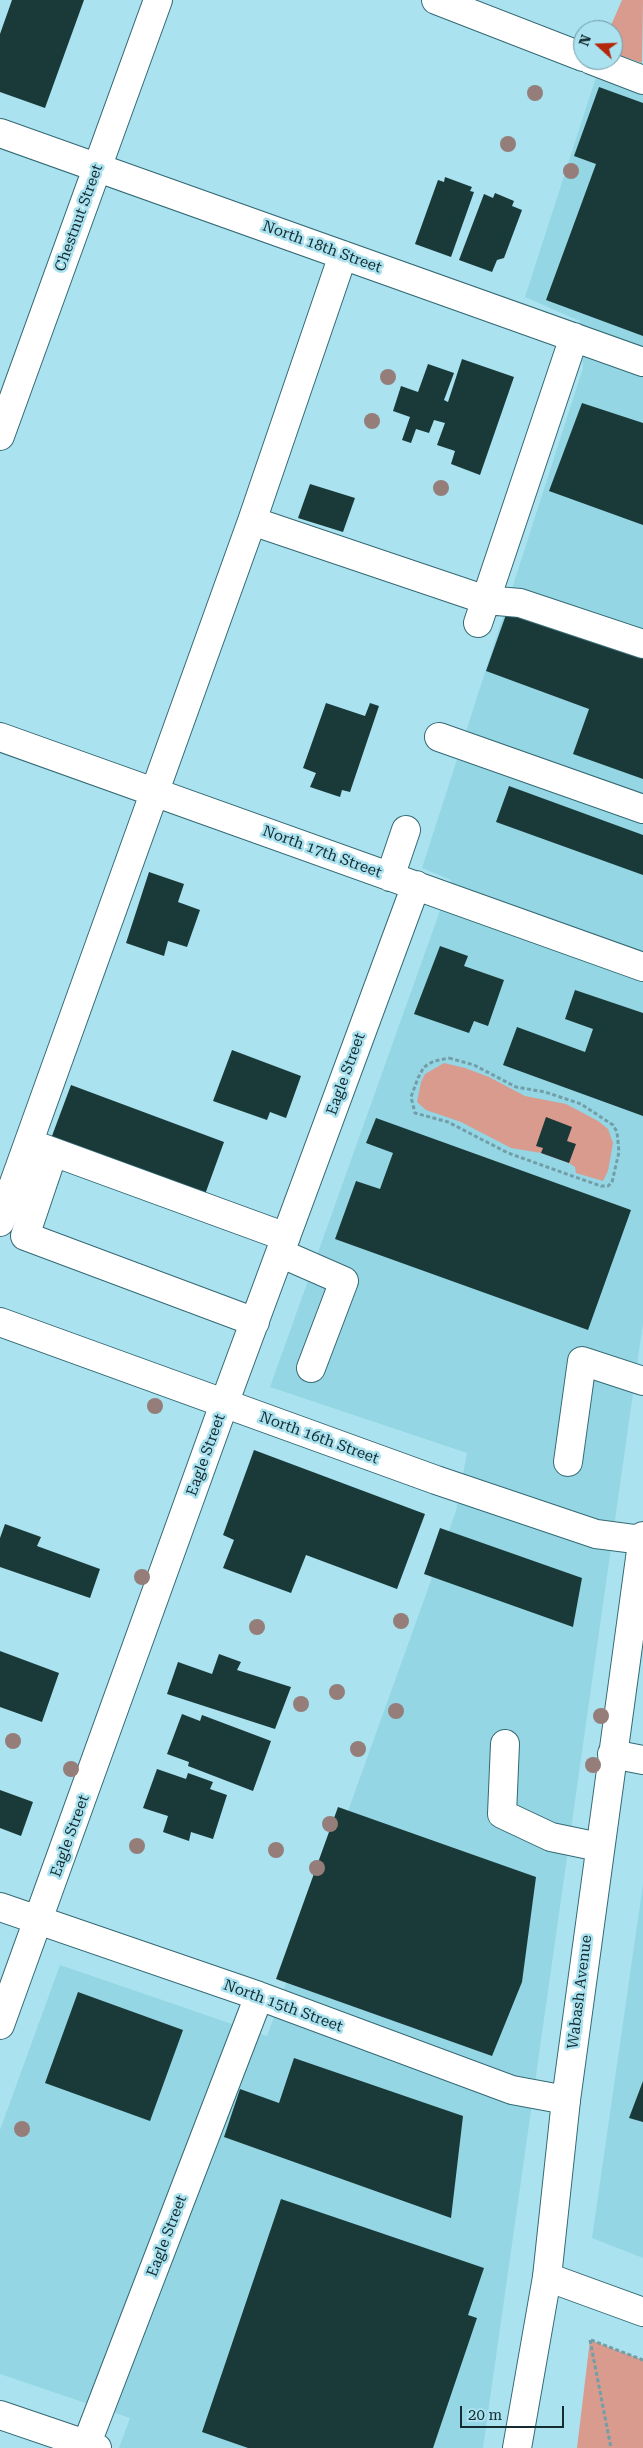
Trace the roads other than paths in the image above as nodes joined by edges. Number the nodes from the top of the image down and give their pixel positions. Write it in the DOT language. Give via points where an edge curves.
graph roads {
  1 [pos="158,0"];
  2 [pos="436,0"];
  3 [pos="573,53"];
  4 [pos="616,70"];
  5 [pos="643,80"];
  6 [pos="0,133"];
  7 [pos="97,167"];
  8 [pos="342,254"];
  9 [pos="574,338"];
  10 [pos="643,362"];
  11 [pos="0,436"];
  12 [pos="252,521"];
  13 [pos="482,611"];
  14 [pos="643,644"];
  15 [pos="439,736"];
  16 [pos="0,737"];
  17 [pos="154,791"];
  18 [pos="643,809"];
  19 [pos="406,830"];
  20 [pos="390,877"];
  21 [pos="416,885"];
  22 [pos="643,967"];
  23 [pos="28,1143"];
  24 [pos="54,1153"];
  25 [pos="0,1222"];
  26 [pos="283,1245"];
  27 [pos="0,1322"];
  28 [pos="255,1322"];
  29 [pos="311,1368"];
  30 [pos="643,1381"];
  31 [pos="224,1404"];
  32 [pos="568,1462"];
  33 [pos="643,1538"];
  34 [pos="505,1744"];
  35 [pos="612,1754"];
  36 [pos="643,1760"];
  37 [pos="599,1847"];
  38 [pos="0,1907"];
  39 [pos="39,1922"];
  40 [pos="259,1996"];
  41 [pos="0,2025"];
  42 [pos="566,2100"];
  43 [pos="547,2277"];
  44 [pos="643,2312"];
  45 [pos="0,2415"];
  46 [pos="89,2447"];
  47 [pos="517,2448"];
  1 -- 7 [label="street, Chestnut Street"];
  2 -- 3 [label="street"];
  4 -- 5 [label="street"];
  6 -- 7 [label="street, North 18th Street"];
  7 -- 8 [label="street, North 18th Street"];
  7 -- 11 [label="street, Chestnut Street"];
  8 -- 9 [label="street, North 18th Street"];
  8 -- 12 [label="street"];
  9 -- 10 [label="street, North 18th Street"];
  9 -- 13 [label="street"];
  12 -- 13 [label="street"];
  12 -- 17 [label="street"];
  13 -- 14 [label="street" via="520,604"];
  15 -- 18 [label="street"];
  16 -- 17 [label="street, North 17th Street"];
  17 -- 20 [label="street, North 17th Street"];
  17 -- 23 [label="street"];
  19 -- 20 [label="street"];
  20 -- 21 [label="street, North 17th Street"];
  21 -- 22 [label="street, North 17th Street"];
  21 -- 26 [label="street, Eagle Street"];
  23 -- 24 [label="street"];
  23 -- 25 [label="street"];
  24 -- 26 [label="street"];
  24 -- 28 [label="street" via="25,1236"];
  26 -- 28 [label="street, Eagle Street"];
  26 -- 29 [label="street" via="344,1281"];
  27 -- 31 [label="street, North 16th Street"];
  28 -- 31 [label="street, Eagle Street"];
  30 -- 32 [label="street" via="582,1361"];
  31 -- 33 [label="street, North 16th Street" via="596,1534"];
  31 -- 39 [label="street, Eagle Street"];
  33 -- 35 [label="street, Wabash Avenue"];
  34 -- 37 [label="street" via="502,1814 551,1837"];
  35 -- 36 [label="street"];
  35 -- 37 [label="street, Wabash Avenue"];
  37 -- 42 [label="street, Wabash Avenue"];
  38 -- 39 [label="street, North 15th Street"];
  39 -- 40 [label="street, North 15th Street"];
  39 -- 41 [label="street, Eagle Street"];
  40 -- 42 [label="street, North 15th Street" via="512,2090"];
  40 -- 46 [label="street, Eagle Street"];
  42 -- 43 [label="street, Wabash Avenue"];
  43 -- 44 [label="street"];
  43 -- 47 [label="street, Wabash Avenue"];
  45 -- 46 [label="street"];
}
